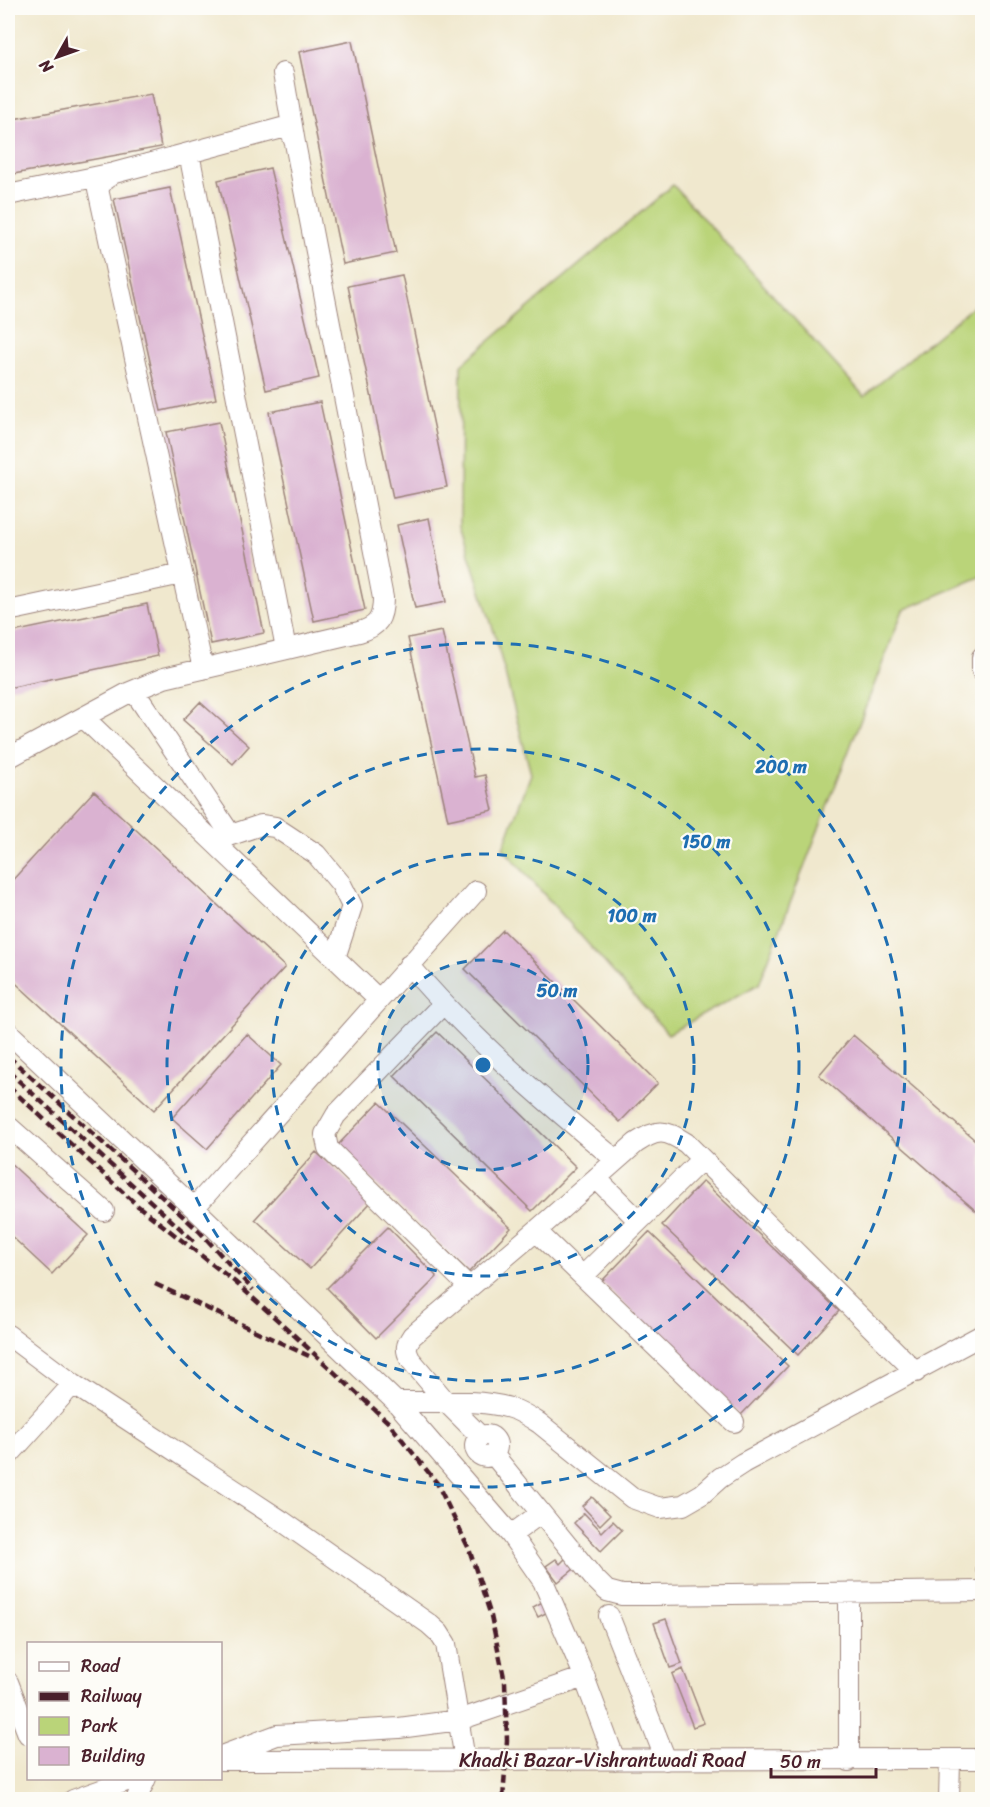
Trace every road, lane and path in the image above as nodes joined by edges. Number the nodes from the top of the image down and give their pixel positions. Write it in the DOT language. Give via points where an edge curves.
graph roads {
  1 [pos="283,73"];
  2 [pos="295,142"];
  3 [pos="189,153"];
  4 [pos="114,173"];
  5 [pos="8,195"];
  6 [pos="182,574"];
  7 [pos="8,611"];
  8 [pos="286,649"];
  9 [pos="982,657"];
  10 [pos="203,669"];
  11 [pos="982,671"];
  12 [pos="134,691"];
  13 [pos="84,718"];
  14 [pos="8,758"];
  15 [pos="476,891"];
  16 [pos="335,958"];
  17 [pos="409,965"];
  18 [pos="378,999"];
  19 [pos="442,1005"];
  20 [pos="8,1032"];
  21 [pos="8,1126"];
  22 [pos="702,1159"];
  23 [pos="616,1161"];
  24 [pos="596,1178"];
  25 [pos="194,1208"];
  26 [pos="104,1211"];
  27 [pos="639,1221"];
  28 [pos="536,1231"];
  29 [pos="583,1276"];
  30 [pos="469,1287"];
  31 [pos="8,1335"];
  32 [pos="982,1335"];
  33 [pos="916,1372"];
  34 [pos="73,1384"];
  35 [pos="396,1402"];
  36 [pos="447,1403"];
  37 [pos="734,1422"];
  38 [pos="483,1447"];
  39 [pos="8,1456"];
  40 [pos="456,1471"];
  41 [pos="541,1513"];
  42 [pos="511,1535"];
  43 [pos="982,1591"];
  44 [pos="849,1593"];
  45 [pos="609,1616"];
  46 [pos="585,1677"];
  47 [pos="8,1682"];
  48 [pos="459,1720"];
  49 [pos="27,1731"];
  50 [pos="222,1757"];
  51 [pos="222,1758"];
  52 [pos="982,1759"];
  53 [pos="465,1760"];
  54 [pos="615,1760"];
  55 [pos="666,1760"];
  56 [pos="950,1760"];
  57 [pos="849,1761"];
  58 [pos="132,1780"];
  59 [pos="146,1780"];
  60 [pos="107,1788"];
  61 [pos="74,1800"];
  62 [pos="126,1800"];
  63 [pos="136,1800"];
  64 [pos="949,1800"];
  1 -- 2 [label="street"];
  2 -- 3 [label="street" via="291,132 282,128"];
  2 -- 8 [label="street" via="383,612 372,628"];
  3 -- 4 [label="street"];
  3 -- 8 [label="street"];
  4 -- 5 [label="street"];
  4 -- 6 [label="street" via="98,189 100,204"];
  6 -- 7 [label="street"];
  6 -- 10 [label="street"];
  8 -- 10 [label="street"];
  9 -- 11 [label="street"];
  10 -- 12 [label="street" via="164,678"];
  12 -- 13 [label="street"];
  12 -- 16 [label="street" via="231,835 261,825 275,827 316,854 341,884 352,906"];
  13 -- 14 [label="street"];
  13 -- 16 [label="street"];
  15 -- 17 [label="street"];
  16 -- 18 [label="street"];
  17 -- 18 [label="street"];
  17 -- 19 [label="street"];
  18 -- 25 [label="street"];
  19 -- 23 [label="street" via="535,1093"];
  19 -- 30 [label="street" via="336,1115 325,1134 328,1148 339,1160"];
  20 -- 25 [label="street"];
  21 -- 26 [label="street"];
  22 -- 23 [label="street" via="672,1133 659,1132 636,1143"];
  22 -- 27 [label="street"];
  22 -- 33 [label="street"];
  23 -- 24 [label="street"];
  24 -- 27 [label="street"];
  24 -- 28 [label="street"];
  25 -- 35 [label="street"];
  27 -- 29 [label="street"];
  28 -- 29 [label="street"];
  28 -- 30 [label="street"];
  29 -- 37 [label="street"];
  30 -- 36 [label="street" via="406,1344 410,1359"];
  31 -- 34 [label="street"];
  32 -- 33 [label="street"];
  33 -- 36 [label="street" via="743,1463 683,1505 660,1509 632,1498 524,1414 474,1403"];
  34 -- 39 [label="street"];
  34 -- 48 [label="street" via="282,1521 440,1633 446,1644"];
  35 -- 36 [label="street"];
  35 -- 40 [label="street"];
  36 -- 38 [label="street"];
  38 -- 40 [label="street"];
  38 -- 41 [label="street"];
  40 -- 42 [label="street"];
  41 -- 42 [label="street"];
  41 -- 44 [label="street" via="593,1577 607,1591 622,1595"];
  42 -- 46 [label="street" via="543,1581"];
  43 -- 44 [label="street"];
  44 -- 57 [label="street"];
  45 -- 55 [label="street"];
  46 -- 48 [label="street"];
  46 -- 54 [label="street"];
  47 -- 49 [label="street"];
  48 -- 50 [label="street" via="399,1728 277,1735"];
  48 -- 53 [label="street"];
  51 -- 53 [label="street, Khadki Bazar-Vishrantwadi Road"];
  52 -- 56 [label="street, Khadki Bazar-Vishrantwadi Road"];
  53 -- 54 [label="street, Khadki Bazar-Vishrantwadi Road"];
  54 -- 55 [label="street, Khadki Bazar-Vishrantwadi Road"];
  55 -- 57 [label="street, Khadki Bazar-Vishrantwadi Road"];
  56 -- 57 [label="street, Khadki Bazar-Vishrantwadi Road"];
  56 -- 64 [label="street"];
  58 -- 60 [label="street"];
  59 -- 63 [label="street"];
  60 -- 61 [label="street"];
  60 -- 62 [label="street"];
}
